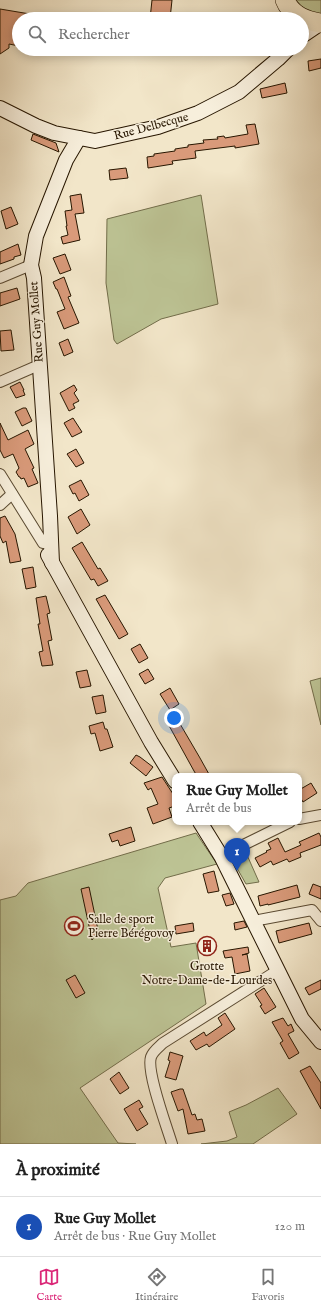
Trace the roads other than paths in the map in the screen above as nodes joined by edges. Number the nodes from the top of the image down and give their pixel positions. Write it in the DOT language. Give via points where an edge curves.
graph roads {
  1 [pos="309,21"];
  2 [pos="321,23"];
  3 [pos="309,31"];
  4 [pos="282,56"];
  5 [pos="0,108"];
  6 [pos="79,138"];
  7 [pos="31,265"];
  8 [pos="0,278"];
  9 [pos="39,365"];
  10 [pos="0,382"];
  11 [pos="0,474"];
  12 [pos="12,494"];
  13 [pos="0,505"];
  14 [pos="47,544"];
  15 [pos="172,776"];
  16 [pos="321,815"];
  17 [pos="302,818"];
  18 [pos="202,825"];
  19 [pos="284,825"];
  20 [pos="221,856"];
  21 [pos="254,921"];
  22 [pos="321,921"];
  23 [pos="278,970"];
  24 [pos="321,1042"];
  25 [pos="172,1144"];
  1 -- 2 [label="highway"];
  2 -- 3 [label="street"];
  4 -- 6 [label="street, Rue Delbecque" via="239,92 198,113 158,127 95,141"];
  5 -- 6 [label="street, Rue Delbecque" via="54,134"];
  6 -- 7 [label="street, Rue Guy Mollet" via="66,160 36,236"];
  7 -- 8 [label="street"];
  7 -- 9 [label="street, Rue Guy Mollet"];
  9 -- 10 [label="street"];
  9 -- 14 [label="street, Rue Guy Mollet" via="50,516"];
  11 -- 12 [label="street, Rue Guy Mollet"];
  12 -- 13 [label="street"];
  12 -- 14 [label="street, Rue Guy Mollet"];
  14 -- 15 [label="street, Rue Guy Mollet" via="52,563"];
  16 -- 17 [label="street"];
  18 -- 20 [label="street"];
  19 -- 20 [label="street"];
  20 -- 21 [label="street"];
  21 -- 22 [label="street" via="312,910"];
  21 -- 23 [label="street"];
  23 -- 24 [label="street" via="302,1019"];
  23 -- 25 [label="street" via="163,1043 151,1057 152,1081"];
}
